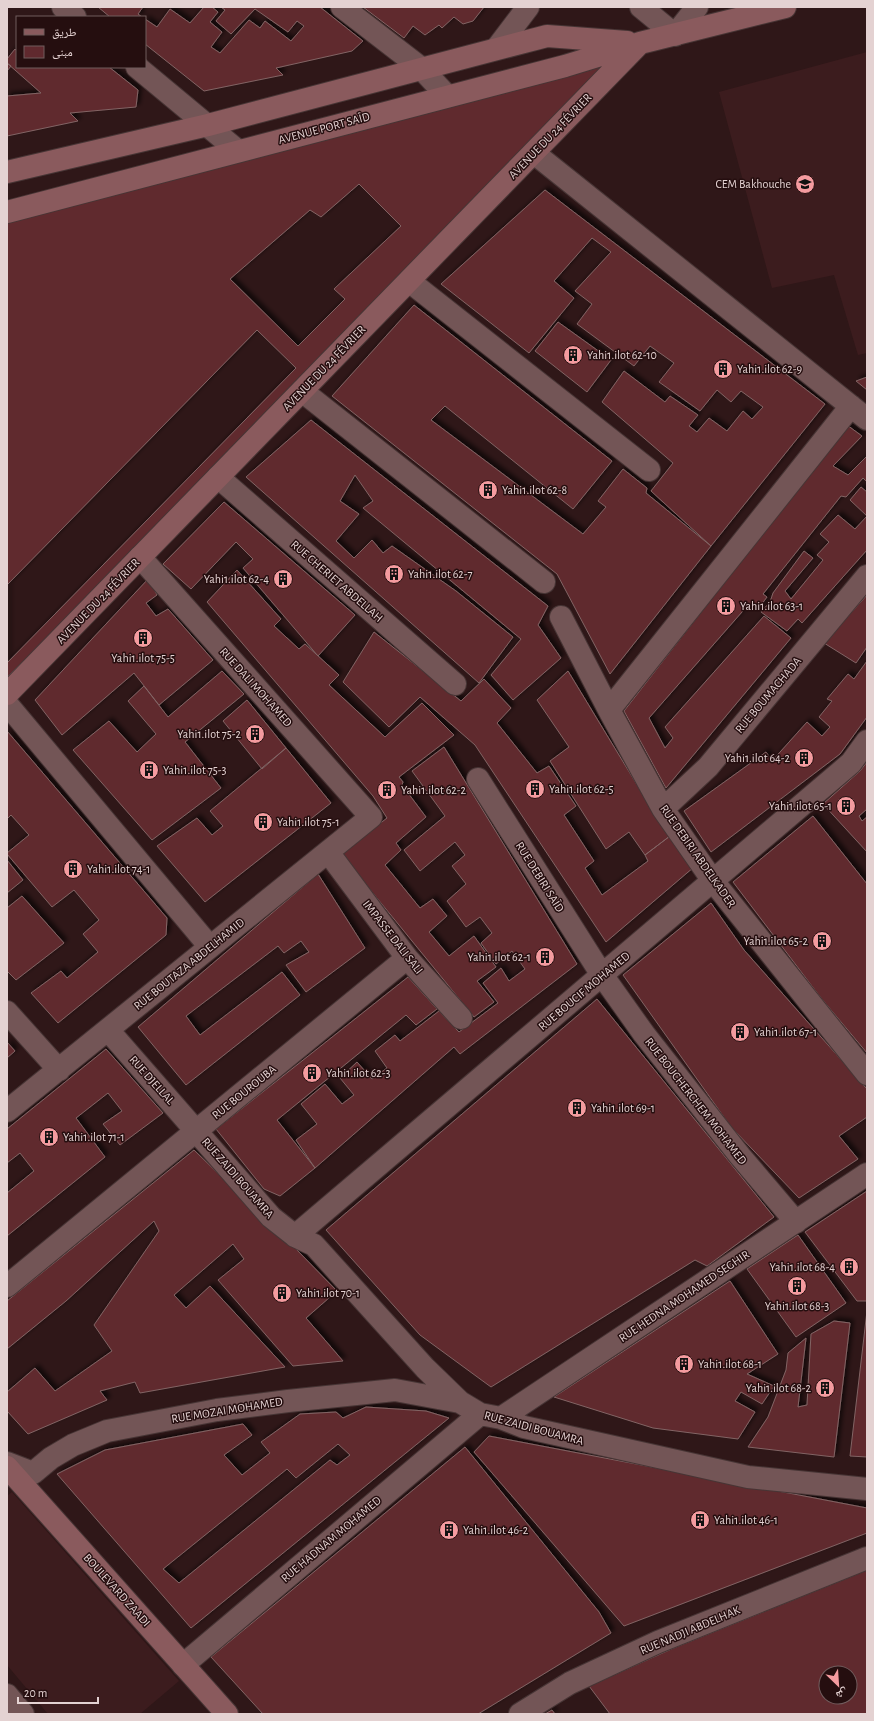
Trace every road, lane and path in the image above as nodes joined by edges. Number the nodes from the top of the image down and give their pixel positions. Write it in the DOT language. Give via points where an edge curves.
graph roads {
  1 [pos="63,7"];
  2 [pos="528,7"];
  3 [pos="642,7"];
  4 [pos="697,7"];
  5 [pos="785,7"];
  6 [pos="345,8"];
  7 [pos="74,16"];
  8 [pos="675,34"];
  9 [pos="640,43"];
  10 [pos="497,48"];
  11 [pos="138,68"];
  12 [pos="421,68"];
  13 [pos="447,96"];
  14 [pos="208,125"];
  15 [pos="238,151"];
  16 [pos="534,153"];
  17 [pos="7,172"];
  18 [pos="7,212"];
  19 [pos="409,281"];
  20 [pos="302,391"];
  21 [pos="859,412"];
  22 [pos="649,470"];
  23 [pos="218,477"];
  24 [pos="140,557"];
  25 [pos="867,576"];
  26 [pos="544,582"];
  27 [pos="561,618"];
  28 [pos="455,684"];
  29 [pos="7,694"];
  30 [pos="7,704"];
  31 [pos="609,710"];
  32 [pos="867,742"];
  33 [pos="478,780"];
  34 [pos="663,808"];
  35 [pos="371,817"];
  36 [pos="328,852"];
  37 [pos="713,881"];
  38 [pos="210,948"];
  39 [pos="407,958"];
  40 [pos="602,975"];
  41 [pos="7,1012"];
  42 [pos="461,1018"];
  43 [pos="108,1030"];
  44 [pos="59,1070"];
  45 [pos="867,1074"];
  46 [pos="7,1112"];
  47 [pos="197,1130"];
  48 [pos="867,1174"];
  49 [pos="796,1222"];
  50 [pos="296,1236"];
  51 [pos="7,1286"];
  52 [pos="460,1402"];
  53 [pos="480,1414"];
  54 [pos="501,1418"];
  55 [pos="7,1464"];
  56 [pos="7,1467"];
  57 [pos="867,1489"];
  58 [pos="867,1558"];
  59 [pos="183,1664"];
  60 [pos="227,1714"];
  61 [pos="520,1714"];
  1 -- 7 [label="street"];
  2 -- 10 [label="street"];
  3 -- 8 [label="street"];
  4 -- 8 [label="street"];
  5 -- 8 [label="main road, AVENUE PORT SAÏD"];
  6 -- 12 [label="street"];
  8 -- 9 [label="main road, AVENUE PORT SAÏD"];
  9 -- 10 [label="main road, AVENUE PORT SAÏD" via="547,36"];
  9 -- 13 [label="main road, AVENUE PORT SAÏD" via="565,66"];
  9 -- 16 [label="main road, AVENUE DU 24 FÉVRIER"];
  10 -- 12 [label="main road, AVENUE PORT SAÏD"];
  11 -- 14 [label="street"];
  12 -- 13 [label="street"];
  12 -- 14 [label="main road, AVENUE PORT SAÏD"];
  13 -- 15 [label="main road, AVENUE PORT SAÏD"];
  14 -- 15 [label="street"];
  14 -- 17 [label="main road, AVENUE PORT SAÏD"];
  15 -- 18 [label="main road, AVENUE PORT SAÏD"];
  16 -- 19 [label="main road, AVENUE DU 24 FÉVRIER"];
  16 -- 21 [label="street"];
  19 -- 20 [label="main road, AVENUE DU 24 FÉVRIER"];
  19 -- 22 [label="street"];
  20 -- 23 [label="main road, AVENUE DU 24 FÉVRIER"];
  20 -- 26 [label="street"];
  21 -- 31 [label="street"];
  23 -- 24 [label="main road, AVENUE DU 24 FÉVRIER"];
  23 -- 28 [label="street, RUE CHERIET ABDELLAH"];
  24 -- 29 [label="main road, AVENUE DU 24 FÉVRIER"];
  24 -- 35 [label="street, RUE DALI MOHAMED"];
  25 -- 34 [label="street, RUE BOUMACHADA" via="708,766"];
  27 -- 31 [label="street, RUE DEBIRI ABDELKADER"];
  30 -- 38 [label="street"];
  31 -- 34 [label="street, RUE DEBIRI ABDELKADER"];
  32 -- 37 [label="street, RUE BOUCIF MOHAMED" via="852,763"];
  33 -- 40 [label="street, RUE DEBIRI SAÏD"];
  34 -- 37 [label="street, RUE DEBIRI ABDELKADER"];
  35 -- 36 [label="street, RUE BOUTAZA ABDELHAMID"];
  36 -- 38 [label="street, RUE BOUTAZA ABDELHAMID"];
  36 -- 39 [label="street, IMPASSE DALI SALI"];
  37 -- 40 [label="street, RUE BOUCIF MOHAMED"];
  37 -- 45 [label="street, RUE DEBIRI ABDELKADER"];
  38 -- 43 [label="street, RUE BOUTAZA ABDELHAMID"];
  39 -- 42 [label="street, IMPASSE DALI SALI"];
  39 -- 47 [label="street, RUE BOUROUBA"];
  40 -- 49 [label="street, RUE BOUCHERCHEM MOHAMED" via="644,1034 740,1156"];
  40 -- 50 [label="street, RUE BOUCIF MOHAMED"];
  41 -- 44 [label="street"];
  43 -- 44 [label="street, RUE BOUTAZA ABDELHAMID"];
  43 -- 47 [label="street, RUE DJELLAL"];
  44 -- 46 [label="street, RUE BOUTAZA ABDELHAMID"];
  47 -- 50 [label="street, RUE ZAIDI BOUAMRA" via="272,1217"];
  47 -- 51 [label="street, RUE BOUROUBA"];
  48 -- 49 [label="street, RUE HEDNA MOHAMED SEGHIR"];
  49 -- 54 [label="street, RUE HEDNA MOHAMED SEGHIR"];
  50 -- 52 [label="street, RUE ZAIDI BOUAMRA" via="314,1245 425,1368"];
  52 -- 53 [label="street, RUE ZAIDI BOUAMRA"];
  52 -- 55 [label="street, RUE MOZAI MOHAMED" via="395,1390 288,1400 107,1431 73,1445 33,1473"];
  53 -- 54 [label="street, RUE ZAIDI BOUAMRA"];
  53 -- 59 [label="street, RUE HADNAM MOHAMED"];
  54 -- 57 [label="street, RUE ZAIDI BOUAMRA" via="524,1428 748,1477"];
  56 -- 59 [label="main road, BOULEVARD ZAADI"];
  58 -- 61 [label="street, RUE NADJI ABDELHAK" via="658,1642 570,1683"];
  59 -- 60 [label="main road, BOULEVARD ZAADI"];
}
